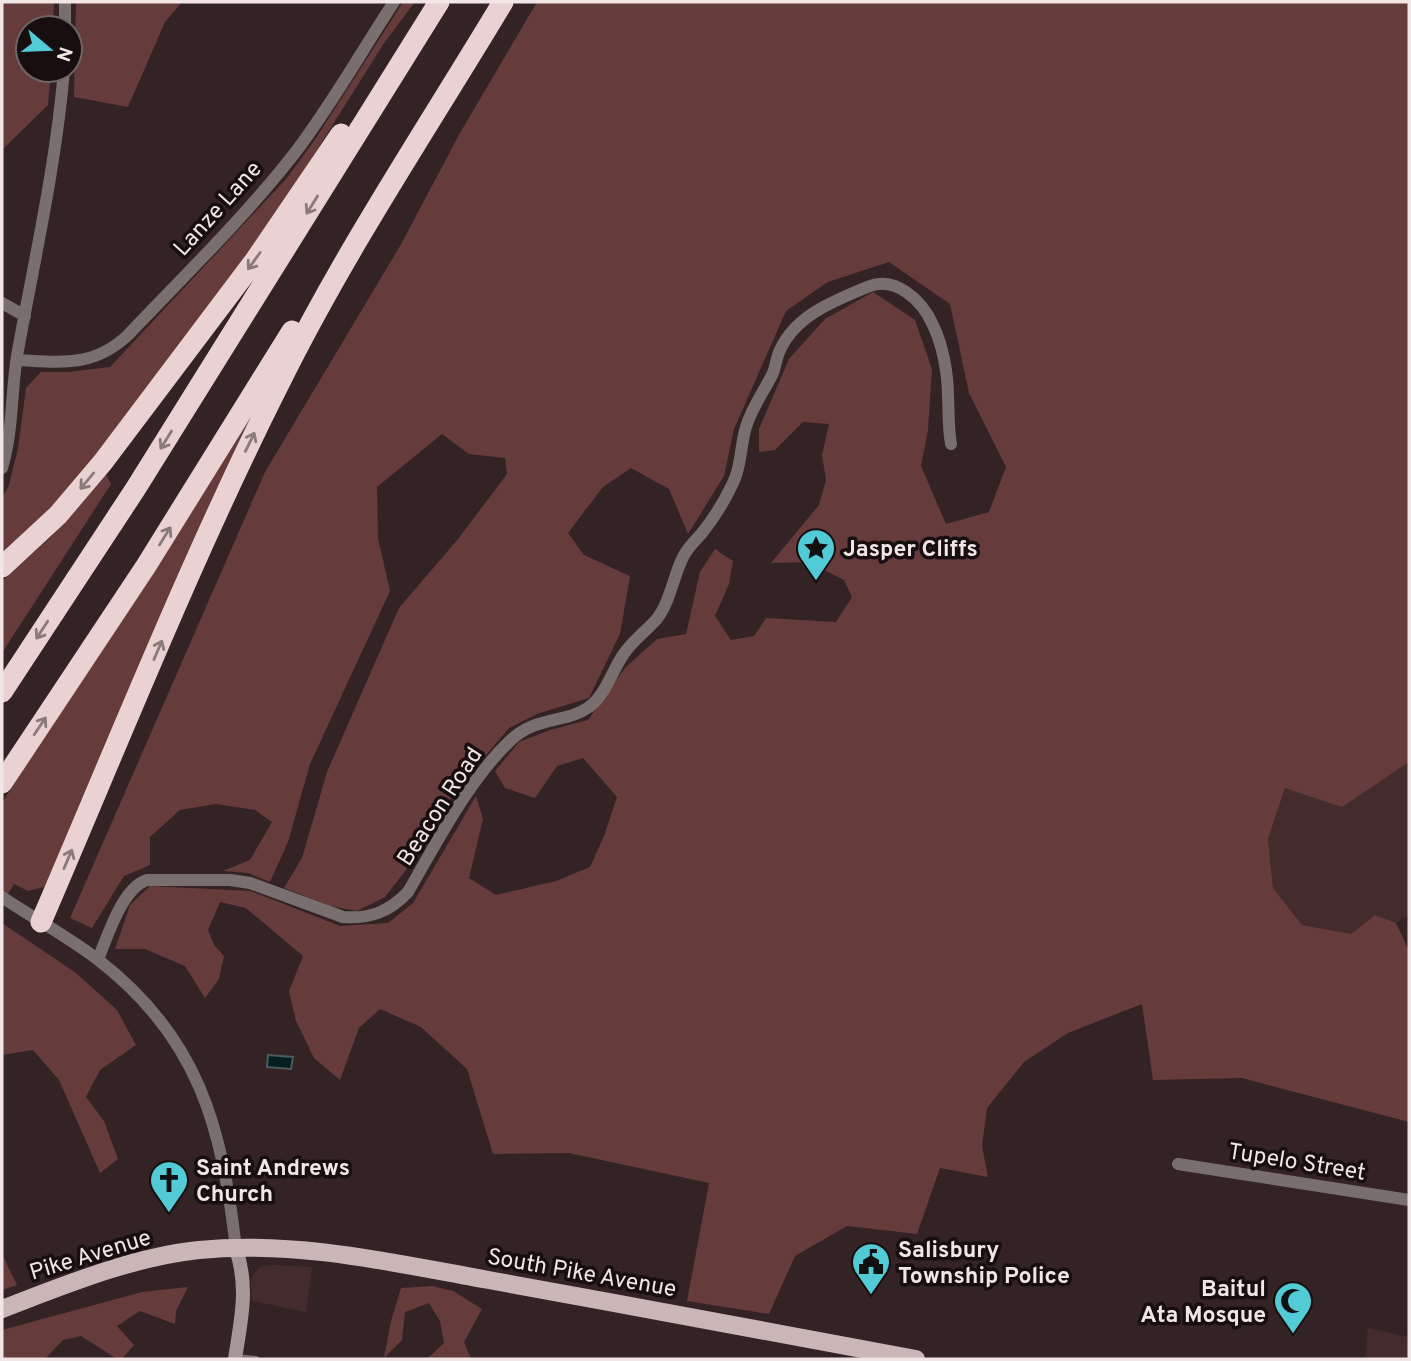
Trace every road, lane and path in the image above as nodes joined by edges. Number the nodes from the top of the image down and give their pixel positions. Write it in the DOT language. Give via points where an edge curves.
graph roads {
  1 [pos="394,2"];
  2 [pos="429,2"];
  3 [pos="439,2"];
  4 [pos="496,2"];
  5 [pos="503,2"];
  6 [pos="62,84"];
  7 [pos="2,303"];
  8 [pos="25,316"];
  9 [pos="17,360"];
  10 [pos="951,444"];
  11 [pos="2,468"];
  12 [pos="2,568"];
  13 [pos="2,692"];
  14 [pos="2,783"];
  15 [pos="3,898"];
  16 [pos="41,922"];
  17 [pos="98,959"];
  18 [pos="1178,1164"];
  19 [pos="1409,1200"];
  20 [pos="236,1249"];
  21 [pos="2,1309"];
  22 [pos="235,1358"];
  23 [pos="256,1359"];
  24 [pos="916,1359"];
  1 -- 9 [label="street, Lanze Lane" via="294,153 128,335 109,351 87,360"];
  2 -- 12 [label="highway, one-way" via="256,259 103,462"];
  3 -- 13 [label="highway, one-way" via="136,488"];
  14 -- 4 [label="highway, one-way" via="146,566"];
  16 -- 5 [label="highway, one-way" via="217,514 281,378 352,248"];
  6 -- 8 [label="street"];
  7 -- 8 [label="street"];
  8 -- 9 [label="street"];
  9 -- 11 [label="street"];
  10 -- 17 [label="street, Beacon Road" via="939,337 918,303 893,284 875,284 828,303 799,322 780,350 750,414 734,482 683,556 656,620 623,654 590,706 528,727 503,747 462,800 398,903 373,916 343,917 250,883 147,880 127,895"];
  15 -- 16 [label="street"];
  16 -- 17 [label="street"];
  17 -- 20 [label="street" via="157,1017 191,1068 217,1131"];
  18 -- 19 [label="street, Tupelo Street"];
  20 -- 21 [label="main road, Pike Avenue" via="199,1250 130,1264"];
  20 -- 22 [label="street" via="244,1289"];
  20 -- 24 [label="main road, South Pike Avenue" via="380,1261"];
  22 -- 23 [label="lane"];
}
